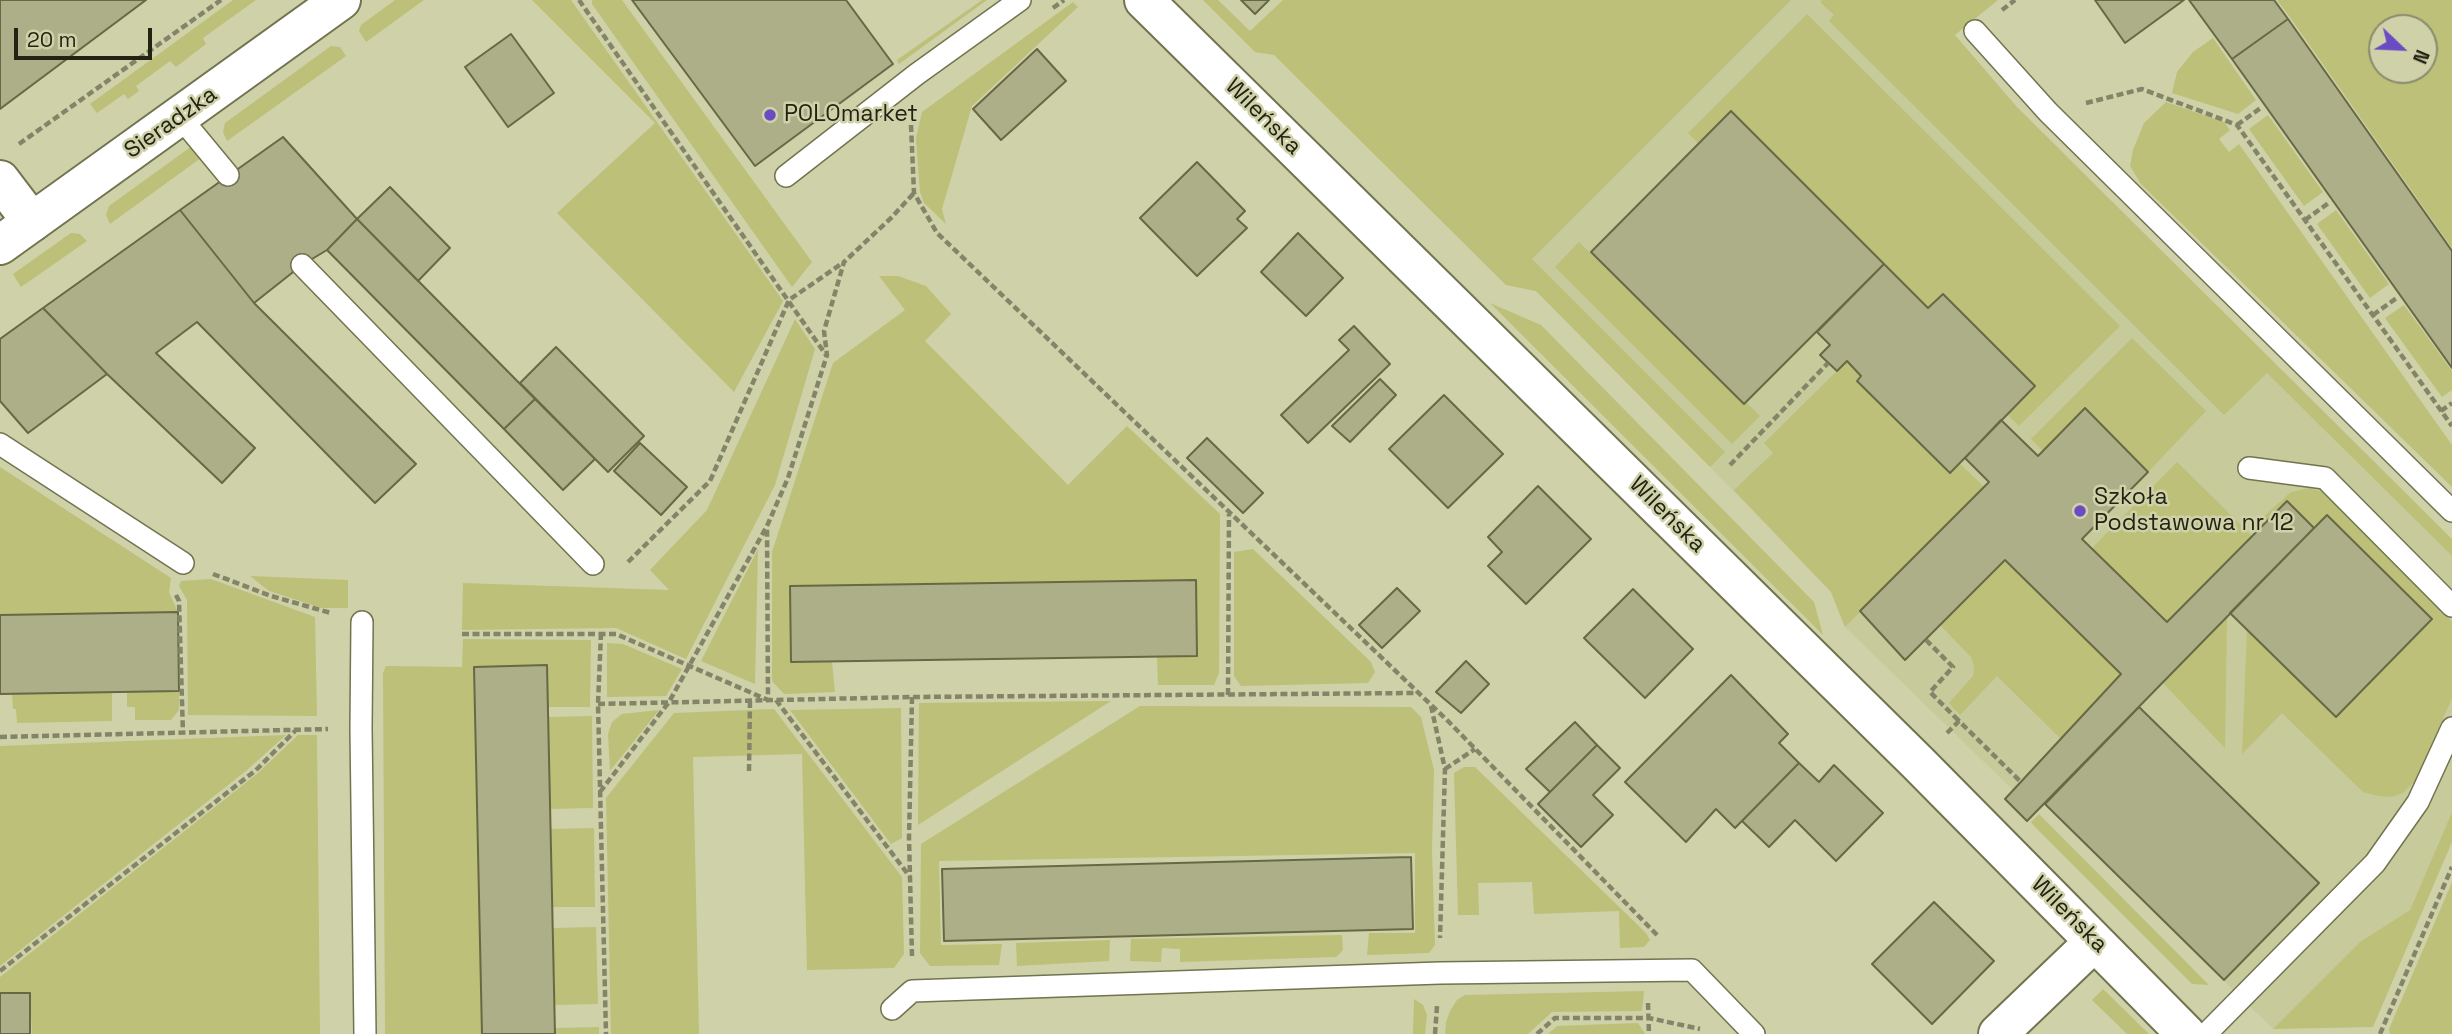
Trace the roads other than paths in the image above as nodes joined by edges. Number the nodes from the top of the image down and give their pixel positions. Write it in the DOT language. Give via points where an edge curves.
graph roads {
  1 [pos="341,0"];
  2 [pos="1020,0"];
  3 [pos="1144,0"];
  4 [pos="1975,31"];
  5 [pos="180,117"];
  6 [pos="228,175"];
  7 [pos="786,176"];
  8 [pos="0,180"];
  9 [pos="32,222"];
  10 [pos="0,245"];
  11 [pos="302,265"];
  12 [pos="0,444"];
  13 [pos="2249,468"];
  14 [pos="2452,511"];
  15 [pos="183,563"];
  16 [pos="593,564"];
  17 [pos="2452,606"];
  18 [pos="362,622"];
  19 [pos="2452,728"];
  20 [pos="2094,942"];
  21 [pos="892,1009"];
  22 [pos="365,1034"];
  23 [pos="1754,1034"];
  24 [pos="1998,1034"];
  25 [pos="2186,1034"];
  26 [pos="2206,1034"];
  1 -- 5 [label="street, Sieradzka"];
  2 -- 7 [label="lane"];
  3 -- 20 [label="street, Wileńska"];
  4 -- 14 [label="lane" via="2048,112"];
  5 -- 6 [label="lane"];
  5 -- 9 [label="street, Sieradzka"];
  8 -- 9 [label="street"];
  9 -- 10 [label="street, Sieradzka"];
  11 -- 16 [label="lane"];
  12 -- 15 [label="lane"];
  13 -- 17 [label="lane" via="2325,478"];
  18 -- 22 [label="lane"];
  19 -- 26 [label="lane" via="2418,802 2375,863"];
  20 -- 24 [label="street"];
  20 -- 25 [label="street, Wileńska"];
  21 -- 23 [label="lane" via="912,991 1440,973 1692,970"];
}
